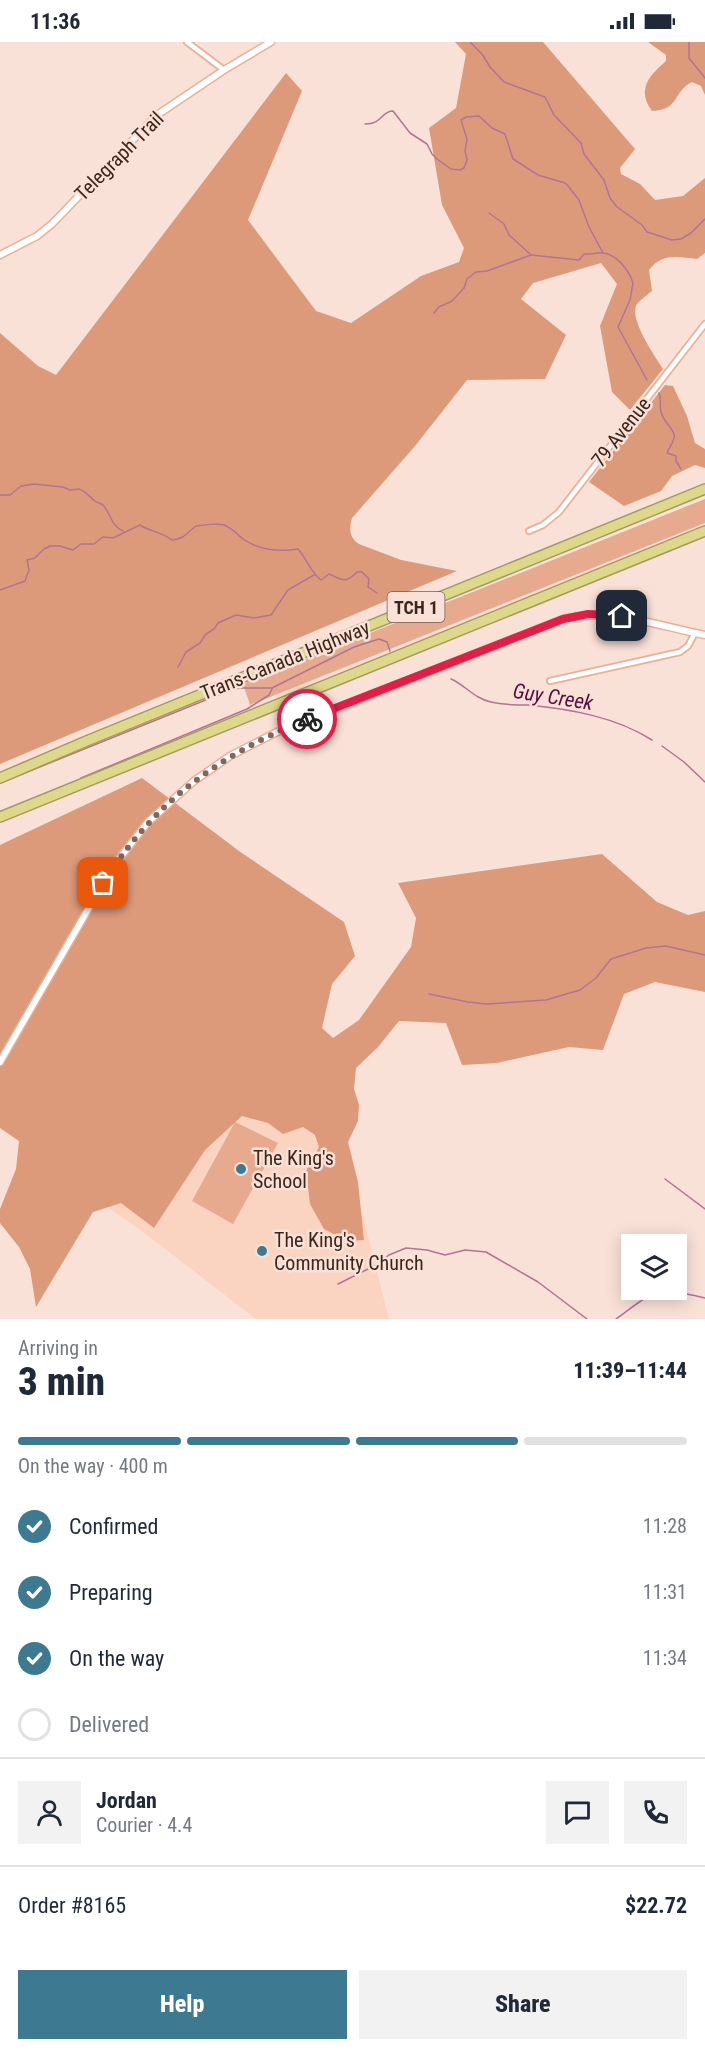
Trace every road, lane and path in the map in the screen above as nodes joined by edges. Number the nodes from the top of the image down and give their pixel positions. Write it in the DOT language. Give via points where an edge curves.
graph roads {
  1 [pos="187,42"];
  2 [pos="271,42"];
  3 [pos="224,70"];
  4 [pos="0,255"];
  5 [pos="705,324"];
  6 [pos="705,489"];
  7 [pos="529,531"];
  8 [pos="705,531"];
  9 [pos="695,633"];
  10 [pos="705,635"];
  11 [pos="550,681"];
  12 [pos="0,778"];
  13 [pos="0,817"];
  14 [pos="0,1062"];
  1 -- 3 [label="street"];
  2 -- 3 [label="street, Telegraph Trail"];
  3 -- 4 [label="street, Telegraph Trail" via="157,115 45,230"];
  5 -- 7 [label="street, 79 Avenue" via="559,512"];
  6 -- 12 [label="highway, Trans-Canada Highway / TCH 1"];
  8 -- 13 [label="highway, Trans-Canada Highway / TCH 1"];
  9 -- 10 [label="street"];
  9 -- 11 [label="street" via="680,652"];
  9 -- 14 [label="street" via="609,614 563,619 277,732 230,756 162,808 123,853"];
}
